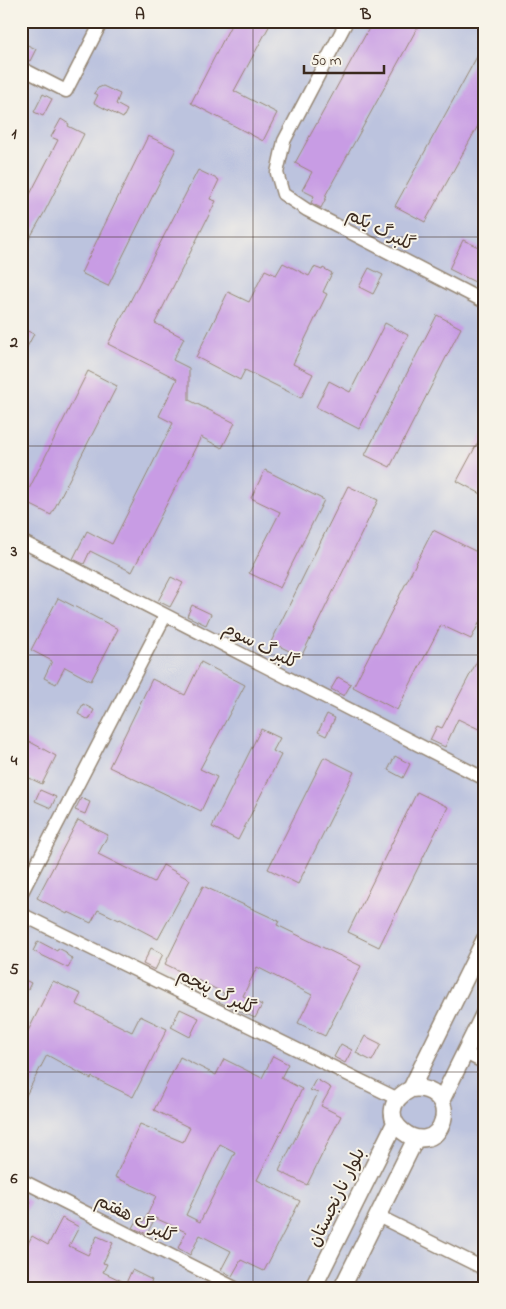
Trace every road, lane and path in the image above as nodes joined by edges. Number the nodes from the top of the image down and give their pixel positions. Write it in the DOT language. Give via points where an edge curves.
graph roads {
  1 [pos="102,21"];
  2 [pos="347,21"];
  3 [pos="21,68"];
  4 [pos="485,302"];
  5 [pos="21,541"];
  6 [pos="165,616"];
  7 [pos="485,779"];
  8 [pos="21,894"];
  9 [pos="21,914"];
  10 [pos="485,939"];
  11 [pos="485,1012"];
  12 [pos="465,1053"];
  13 [pos="485,1063"];
  14 [pos="404,1094"];
  15 [pos="441,1101"];
  16 [pos="395,1123"];
  17 [pos="416,1138"];
  18 [pos="21,1180"];
  19 [pos="378,1216"];
  20 [pos="485,1269"];
  21 [pos="235,1288"];
  22 [pos="313,1288"];
  23 [pos="342,1288"];
  1 -- 3 [label="street" via="66,90"];
  2 -- 4 [label="street, گلبرگ یکم" via="284,140 277,173 283,194 307,210"];
  5 -- 6 [label="street, گلبرگ سوم"];
  6 -- 7 [label="street, گلبرگ سوم"];
  6 -- 8 [label="street"];
  9 -- 14 [label="street, گلبرگ پنجم"];
  10 -- 14 [label="street, بلوار نارنجستان"];
  11 -- 12 [label="street"];
  12 -- 13 [label="street"];
  12 -- 15 [label="street"];
  14 -- 15 [label="street" via="418,1088 431,1092"];
  14 -- 16 [label="street, بلوار نارنجستان" via="394,1107"];
  15 -- 17 [label="street" via="444,1116 437,1130 424,1138"];
  16 -- 17 [label="street" via="404,1134"];
  16 -- 22 [label="street, بلوار نارنجستان"];
  17 -- 19 [label="street"];
  18 -- 21 [label="street, گلبرگ هفتم"];
  19 -- 20 [label="street"];
  19 -- 23 [label="street"];
}
